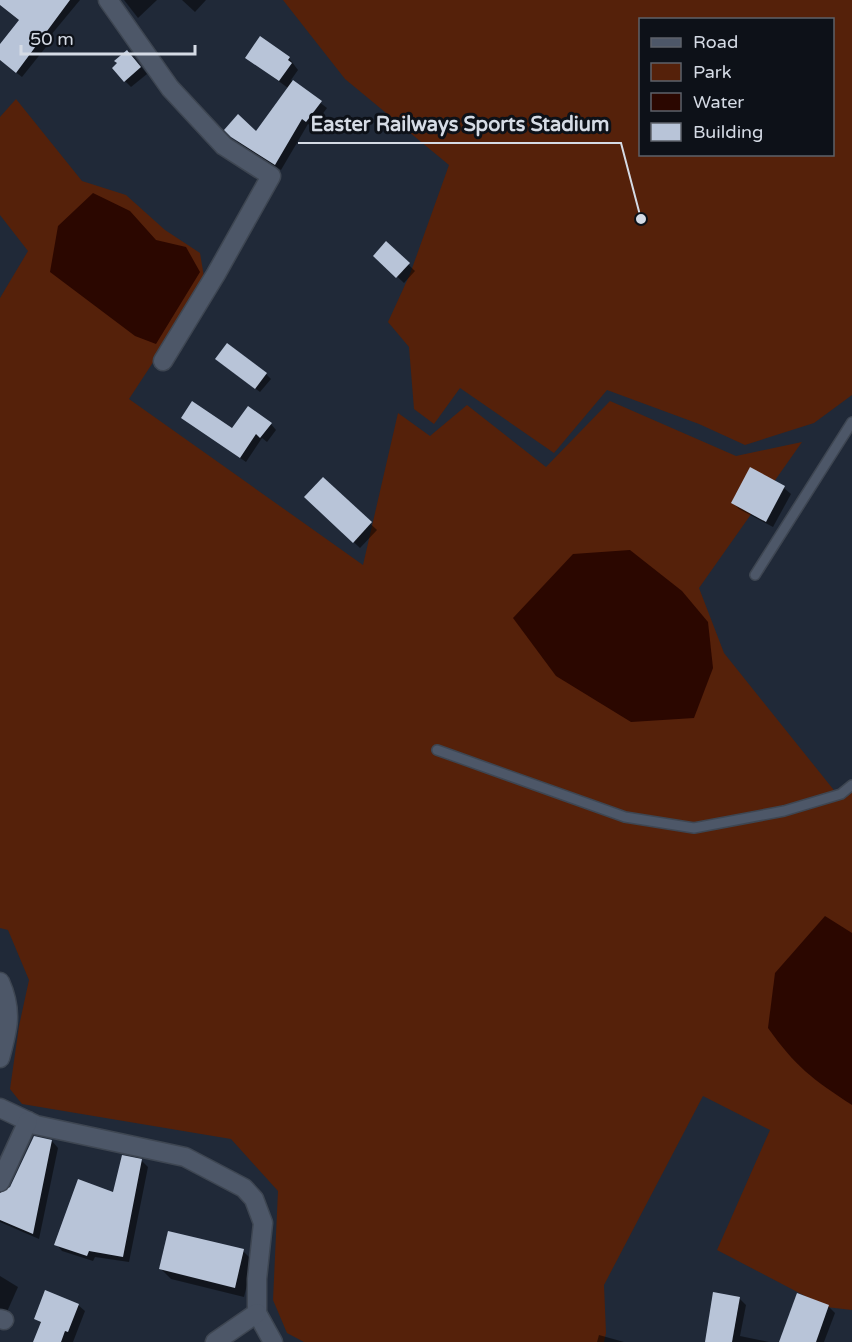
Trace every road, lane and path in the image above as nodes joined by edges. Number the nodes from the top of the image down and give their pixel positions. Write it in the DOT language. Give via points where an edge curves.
graph roads {
  1 [pos="108,0"];
  2 [pos="163,361"];
  3 [pos="852,422"];
  4 [pos="755,575"];
  5 [pos="437,750"];
  6 [pos="852,785"];
  7 [pos="0,982"];
  8 [pos="0,1058"];
  9 [pos="0,1108"];
  10 [pos="28,1121"];
  11 [pos="0,1182"];
  12 [pos="257,1312"];
  13 [pos="214,1342"];
  14 [pos="273,1342"];
  1 -- 2 [label="street" via="170,88 224,146 271,176"];
  3 -- 4 [label="lane"];
  5 -- 6 [label="lane" via="626,817 694,828 784,811 841,794"];
  7 -- 8 [label="street" via="8,1000 9,1028"];
  9 -- 10 [label="street"];
  10 -- 11 [label="street"];
  10 -- 12 [label="street" via="185,1157 244,1188 254,1199 262,1223"];
  12 -- 13 [label="street"];
  12 -- 14 [label="street"];
}
